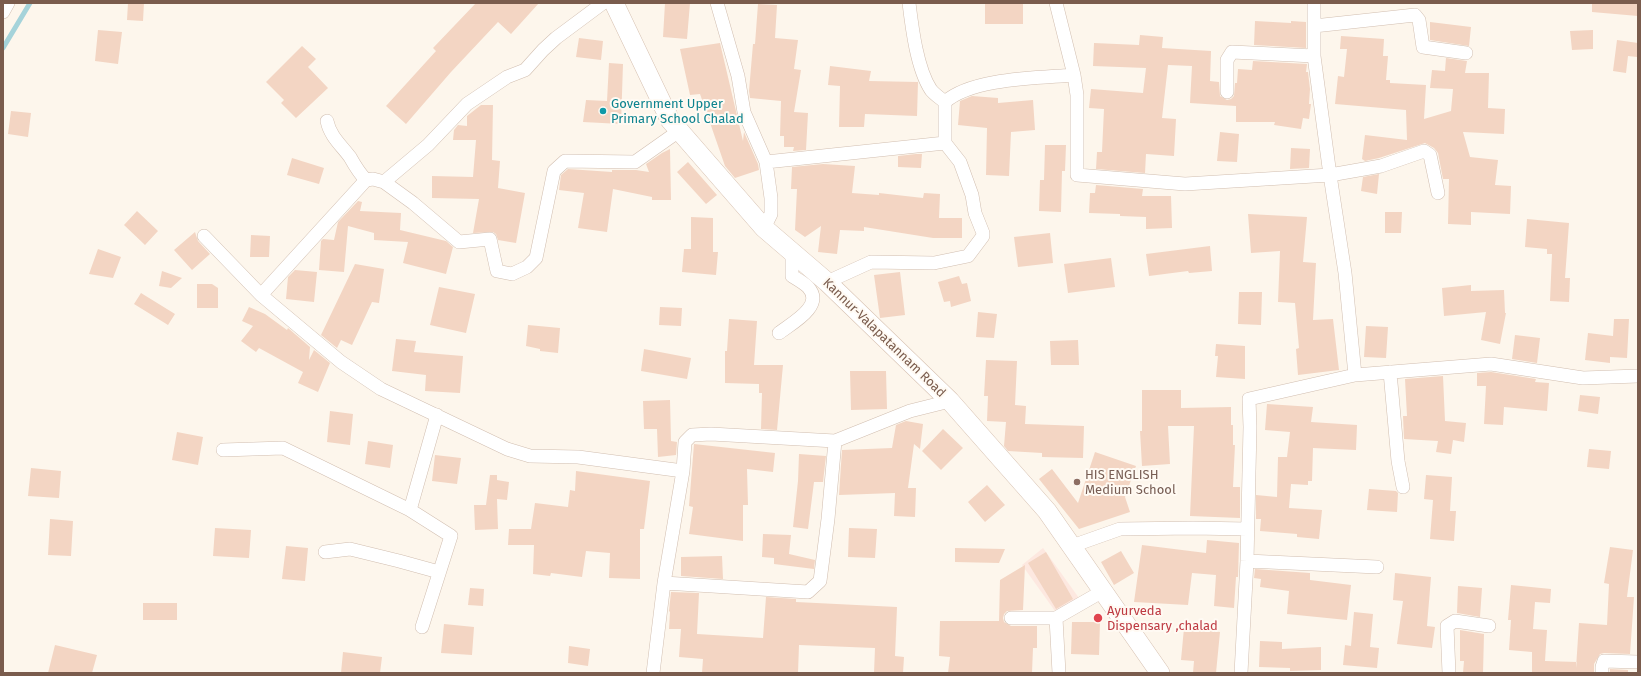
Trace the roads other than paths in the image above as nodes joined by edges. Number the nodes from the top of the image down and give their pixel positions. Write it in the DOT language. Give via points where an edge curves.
graph roads {
  1 [pos="8,3"];
  2 [pos="603,3"];
  3 [pos="614,3"];
  4 [pos="718,3"];
  5 [pos="909,3"];
  6 [pos="1056,3"];
  7 [pos="1314,3"];
  8 [pos="3,12"];
  9 [pos="1314,26"];
  10 [pos="1466,54"];
  11 [pos="1314,56"];
  12 [pos="1074,75"];
  13 [pos="1227,92"];
  14 [pos="945,102"];
  15 [pos="327,120"];
  16 [pos="679,131"];
  17 [pos="945,143"];
  18 [pos="766,162"];
  19 [pos="1330,175"];
  20 [pos="366,180"];
  21 [pos="384,182"];
  22 [pos="1438,193"];
  23 [pos="764,228"];
  24 [pos="204,236"];
  25 [pos="792,252"];
  26 [pos="827,282"];
  27 [pos="261,295"];
  28 [pos="779,333"];
  29 [pos="1390,372"];
  30 [pos="1355,375"];
  31 [pos="1638,376"];
  32 [pos="950,401"];
  33 [pos="437,415"];
  34 [pos="835,441"];
  35 [pos="224,450"];
  36 [pos="683,471"];
  37 [pos="1403,487"];
  38 [pos="410,510"];
  39 [pos="1247,529"];
  40 [pos="1072,546"];
  41 [pos="325,552"];
  42 [pos="1246,561"];
  43 [pos="1377,566"];
  44 [pos="439,572"];
  45 [pos="664,584"];
  46 [pos="1103,591"];
  47 [pos="1011,618"];
  48 [pos="1056,618"];
  49 [pos="1490,626"];
  50 [pos="422,628"];
  51 [pos="1638,662"];
  52 [pos="653,673"];
  53 [pos="1059,673"];
  54 [pos="1160,673"];
  55 [pos="1241,673"];
  56 [pos="1449,673"];
  57 [pos="1602,673"];
  1 -- 8 [label="street"];
  2 -- 21 [label="street" via="556,38 525,70 507,78 467,104 428,145"];
  3 -- 16 [label="main road, Kannur-Valapatannam Road" via="670,120"];
  4 -- 18 [label="street" via="738,76 744,112"];
  5 -- 14 [label="street" via="914,38 924,73 932,91"];
  6 -- 12 [label="street"];
  7 -- 9 [label="street"];
  9 -- 10 [label="street" via="1415,15 1419,20 1423,47"];
  9 -- 11 [label="street"];
  11 -- 13 [label="street" via="1232,52 1228,60"];
  11 -- 19 [label="street"];
  12 -- 14 [label="street" via="1004,81 967,90"];
  12 -- 19 [label="street" via="1077,94 1077,175 1184,184"];
  14 -- 17 [label="street"];
  15 -- 20 [label="street" via="335,139"];
  16 -- 21 [label="street" via="635,162 565,161 554,171 536,258 527,267 512,274 497,271 490,239 459,242"];
  16 -- 23 [label="main road, Kannur-Valapatannam Road"];
  17 -- 18 [label="street"];
  17 -- 26 [label="street" via="960,162 983,233 968,256 934,263 871,262"];
  18 -- 23 [label="street" via="771,198 770,214"];
  19 -- 22 [label="street" via="1381,166 1424,151 1430,155"];
  19 -- 30 [label="street" via="1345,273"];
  20 -- 21 [label="street"];
  20 -- 27 [label="street"];
  23 -- 25 [label="main road, Kannur-Valapatannam Road"];
  24 -- 27 [label="street"];
  25 -- 26 [label="main road, Kannur-Valapatannam Road"];
  25 -- 28 [label="street" via="792,276 808,287 813,296 812,305"];
  26 -- 32 [label="main road, Kannur-Valapatannam Road"];
  27 -- 33 [label="street" via="341,362 381,389"];
  29 -- 30 [label="street"];
  29 -- 31 [label="street" via="1491,364 1584,378"];
  29 -- 37 [label="street" via="1398,461"];
  30 -- 39 [label="street" via="1249,399"];
  32 -- 34 [label="street" via="910,411"];
  32 -- 40 [label="main road, Kannur-Valapatannam Road" via="1047,511"];
  33 -- 36 [label="street" via="507,449 530,456 578,457"];
  33 -- 38 [label="street"];
  34 -- 36 [label="street" via="692,435 684,442"];
  34 -- 45 [label="street" via="820,581 808,592"];
  35 -- 38 [label="street" via="283,448"];
  36 -- 45 [label="street"];
  38 -- 44 [label="street" via="450,536"];
  39 -- 40 [label="street" via="1120,529"];
  39 -- 42 [label="street"];
  40 -- 46 [label="main road, Kannur-Valapatannam Road"];
  41 -- 44 [label="street" via="350,549"];
  42 -- 43 [label="street"];
  42 -- 55 [label="street"];
  44 -- 50 [label="street"];
  45 -- 52 [label="street"];
  46 -- 48 [label="street"];
  46 -- 54 [label="main road, Kannur-Valapatannam Road"];
  47 -- 48 [label="street"];
  48 -- 53 [label="street"];
  49 -- 56 [label="street" via="1455,621 1447,626"];
  51 -- 57 [label="street" via="1604,661"];
}
